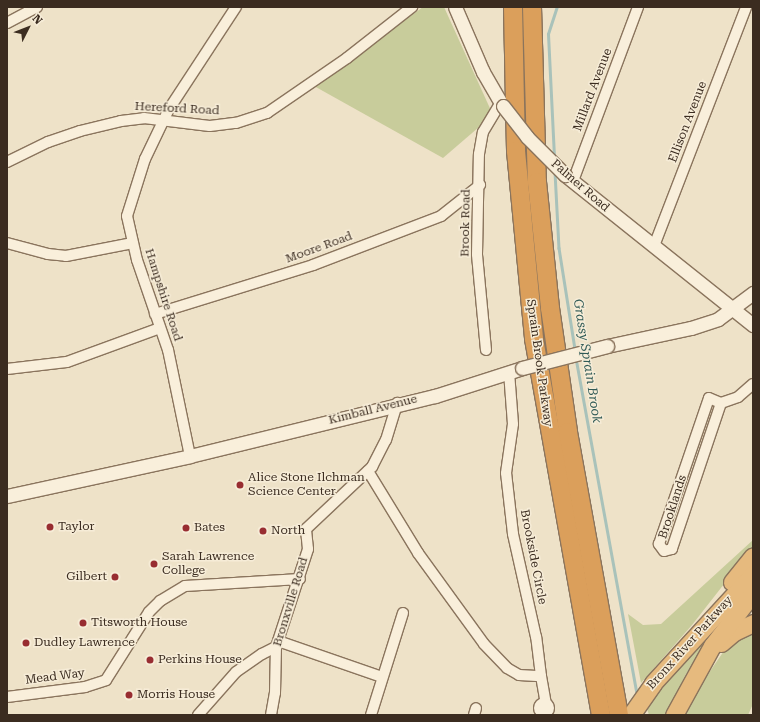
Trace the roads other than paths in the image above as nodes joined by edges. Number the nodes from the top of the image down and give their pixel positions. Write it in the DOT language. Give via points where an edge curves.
graph roads {
  1 [pos="37,7"];
  2 [pos="236,7"];
  3 [pos="412,7"];
  4 [pos="455,7"];
  5 [pos="513,7"];
  6 [pos="532,7"];
  7 [pos="638,7"];
  8 [pos="746,7"];
  9 [pos="7,23"];
  10 [pos="502,104"];
  11 [pos="164,120"];
  12 [pos="7,162"];
  13 [pos="569,178"];
  14 [pos="480,185"];
  15 [pos="7,243"];
  16 [pos="133,243"];
  17 [pos="654,246"];
  18 [pos="753,293"];
  19 [pos="732,308"];
  20 [pos="155,314"];
  21 [pos="753,325"];
  22 [pos="160,328"];
  23 [pos="486,350"];
  24 [pos="7,369"];
  25 [pos="509,372"];
  26 [pos="753,384"];
  27 [pos="397,403"];
  28 [pos="720,403"];
  29 [pos="690,453"];
  30 [pos="190,456"];
  31 [pos="703,457"];
  32 [pos="368,471"];
  33 [pos="7,496"];
  34 [pos="753,556"];
  35 [pos="753,574"];
  36 [pos="300,579"];
  37 [pos="753,593"];
  38 [pos="403,613"];
  39 [pos="753,623"];
  40 [pos="277,644"];
  41 [pos="680,653"];
  42 [pos="704,660"];
  43 [pos="382,676"];
  44 [pos="541,676"];
  45 [pos="7,697"];
  46 [pos="546,703"];
  47 [pos="198,715"];
  48 [pos="271,715"];
  49 [pos="371,715"];
  50 [pos="601,715"];
  51 [pos="619,715"];
  52 [pos="631,715"];
  53 [pos="674,715"];
  1 -- 9 [label="street"];
  2 -- 11 [label="street"];
  3 -- 11 [label="street, Hereford Road" via="347,58 267,113 236,123 210,126"];
  4 -- 10 [label="street, Palmer Road" via="483,72"];
  5 -- 50 [label="highway, Sprain Brook Parkway" via="516,150 534,339"];
  6 -- 51 [label="highway, Sprain Brook Parkway" via="537,182 550,308 564,409"];
  7 -- 13 [label="street, Millard Avenue"];
  8 -- 17 [label="street, Ellison Avenue"];
  10 -- 13 [label="street, Palmer Road, bridge" via="527,137"];
  10 -- 14 [label="street, Brook Road" via="483,132 480,143"];
  11 -- 12 [label="street, Hereford Road" via="144,118 80,130"];
  11 -- 16 [label="street" via="145,159 127,216"];
  13 -- 17 [label="street, Palmer Road"];
  14 -- 20 [label="street, Moore Road" via="441,216 314,265"];
  14 -- 23 [label="street, Brook Road" via="477,254"];
  15 -- 16 [label="street, Hampshire Road" via="66,256"];
  16 -- 20 [label="street, Hampshire Road"];
  17 -- 19 [label="street, Palmer Road"];
  18 -- 19 [label="street"];
  19 -- 21 [label="street, Palmer Road"];
  19 -- 25 [label="street, Kimball Avenue, bridge" via="718,319 691,328 607,346"];
  20 -- 22 [label="street, Hampshire Road"];
  22 -- 24 [label="street" via="67,362"];
  22 -- 30 [label="street, Hampshire Road" via="168,350"];
  25 -- 27 [label="street, Kimball Avenue" via="435,396"];
  25 -- 44 [label="street, Brookside Circle" via="513,424 506,473 513,534 536,637"];
  26 -- 28 [label="street" via="738,397"];
  27 -- 30 [label="street, Kimball Avenue"];
  27 -- 32 [label="street, Bronxville Road" via="386,440"];
  28 -- 29 [label="street, Brooklands" via="709,398"];
  28 -- 31 [label="street, Brooklands"];
  29 -- 31 [label="street"];
  29 -- 31 [label="street, Brooklands" via="660,544 664,551 672,549"];
  30 -- 33 [label="street, Kimball Avenue"];
  32 -- 36 [label="street, Bronxville Road" via="306,529 308,549"];
  32 -- 44 [label="street" via="418,553 484,644 507,668 519,675"];
  34 -- 41 [label="highway"];
  35 -- 41 [label="highway, Bronx River Parkway"];
  36 -- 40 [label="street, Bronxville Road"];
  36 -- 45 [label="street, Mead Way" via="185,586 160,601 149,612 106,680 85,687"];
  37 -- 42 [label="highway, Bronx River Parkway"];
  38 -- 43 [label="street"];
  39 -- 42 [label="highway" via="734,632"];
  40 -- 43 [label="street"];
  40 -- 47 [label="street" via="236,672"];
  40 -- 48 [label="street, Bronxville Road"];
  41 -- 52 [label="highway, Bronx River Parkway" via="653,683"];
  42 -- 53 [label="highway, Bronx River Parkway"];
  43 -- 49 [label="street"];
  44 -- 46 [label="street, Brookside Circle"];
}
